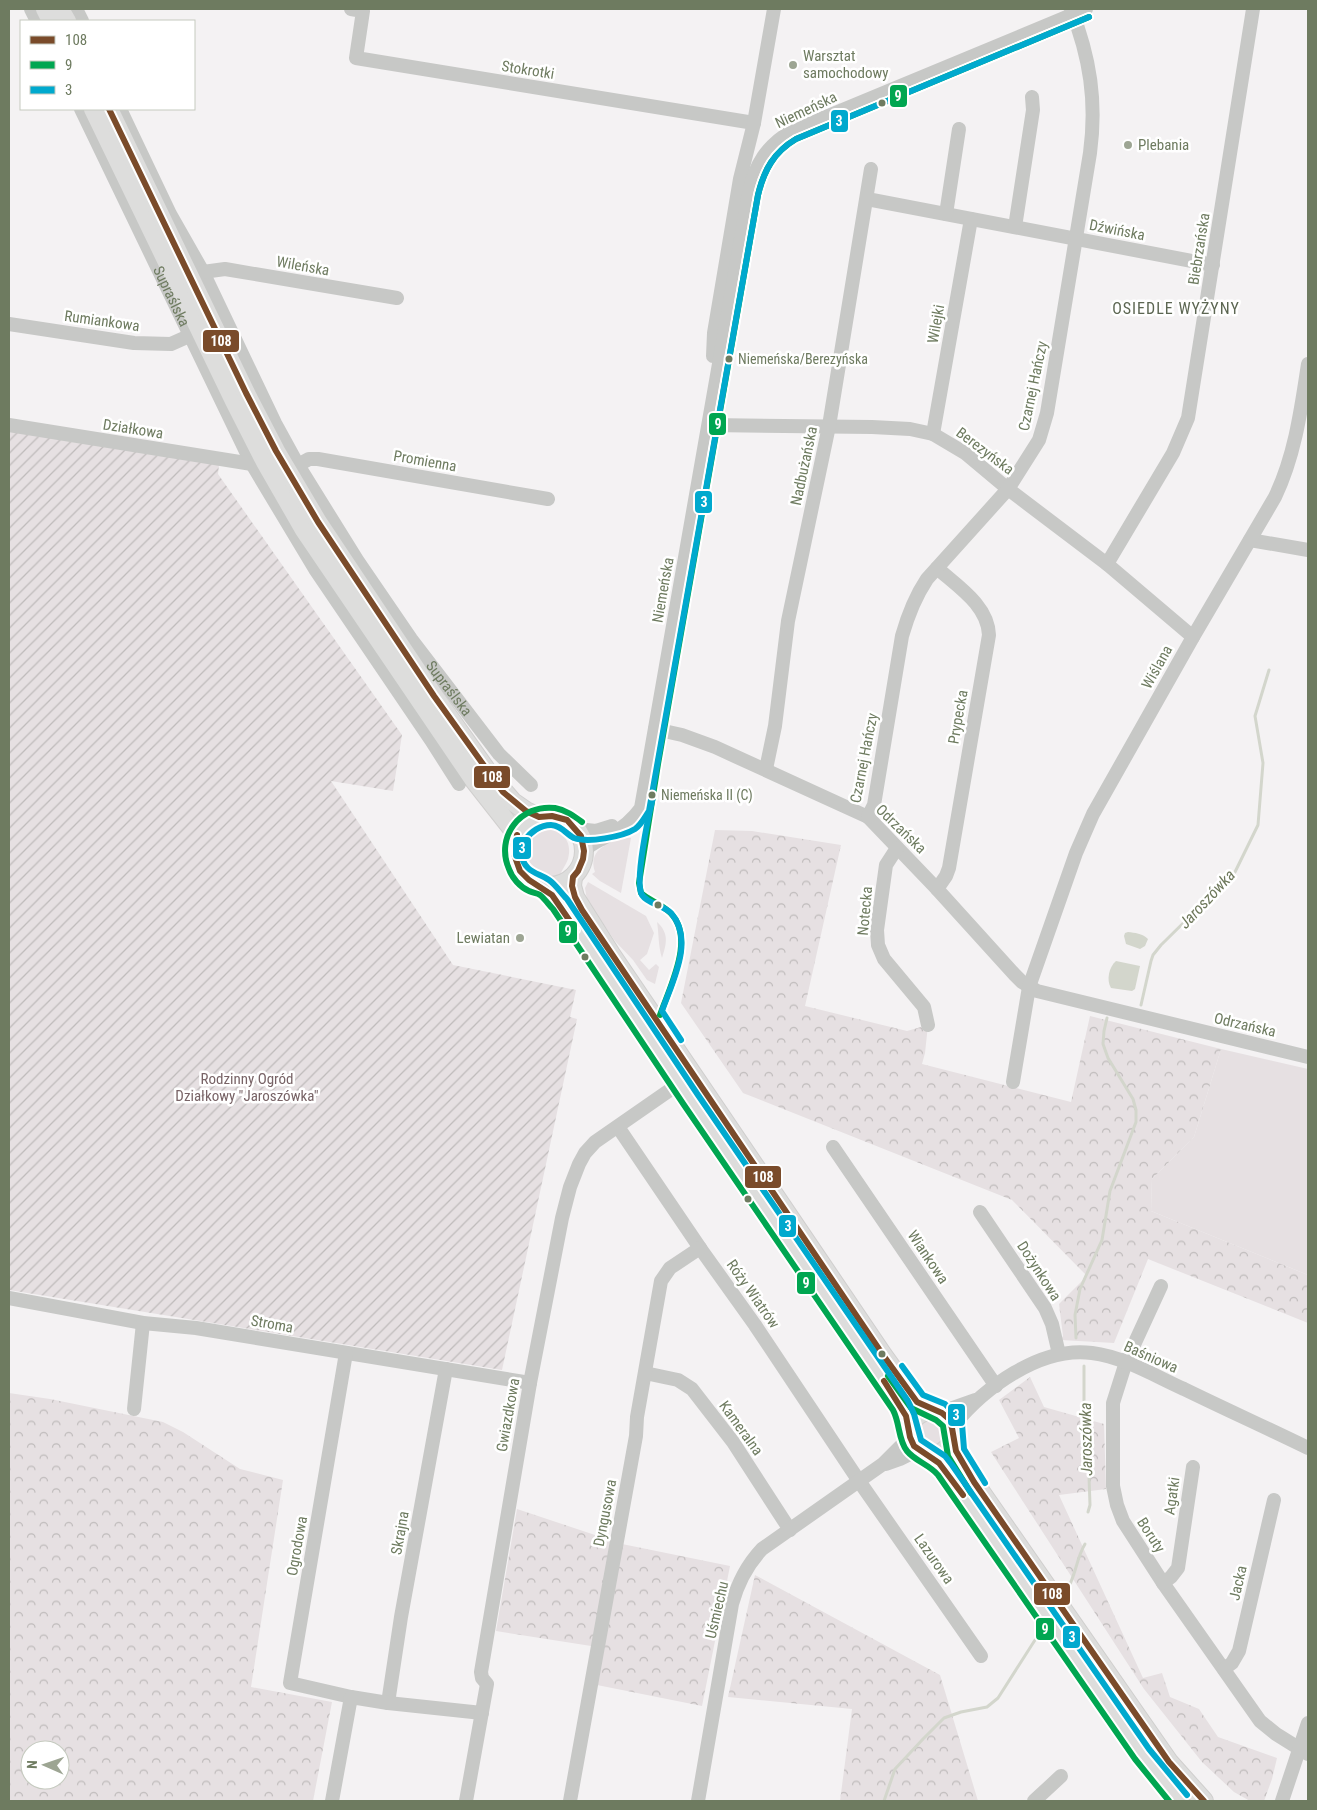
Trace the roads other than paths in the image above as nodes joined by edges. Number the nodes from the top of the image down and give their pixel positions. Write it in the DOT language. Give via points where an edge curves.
graph roads {
  1 [pos="44,9"];
  2 [pos="60,9"];
  3 [pos="351,9"];
  4 [pos="774,9"];
  5 [pos="1253,9"];
  6 [pos="1077,11"];
  7 [pos="50,20"];
  8 [pos="66,20"];
  9 [pos="1032,97"];
  10 [pos="80,110"];
  11 [pos="93,110"];
  12 [pos="109,110"];
  13 [pos="120,110"];
  14 [pos="754,123"];
  15 [pos="959,129"];
  16 [pos="871,169"];
  17 [pos="867,199"];
  18 [pos="946,214"];
  19 [pos="971,219"];
  20 [pos="1015,227"];
  21 [pos="1076,238"];
  22 [pos="1213,265"];
  23 [pos="203,272"];
  24 [pos="397,298"];
  25 [pos="9,324"];
  26 [pos="189,336"];
  27 [pos="721,358"];
  28 [pos="1308,364"];
  29 [pos="9,425"];
  30 [pos="708,425"];
  31 [pos="829,426"];
  32 [pos="933,434"];
  33 [pos="252,464"];
  34 [pos="298,465"];
  35 [pos="1008,489"];
  36 [pos="548,498"];
  37 [pos="1250,540"];
  38 [pos="1308,550"];
  39 [pos="1107,564"];
  40 [pos="937,568"];
  41 [pos="1193,637"];
  42 [pos="656,729"];
  43 [pos="766,769"];
  44 [pos="459,784"];
  45 [pos="531,785"];
  46 [pos="539,817"];
  47 [pos="868,817"];
  48 [pos="628,823"];
  49 [pos="576,829"];
  50 [pos="517,835"];
  51 [pos="897,848"];
  52 [pos="584,851"];
  53 [pos="574,877"];
  54 [pos="543,886"];
  55 [pos="937,889"];
  56 [pos="1029,987"];
  57 [pos="928,1025"];
  58 [pos="1308,1057"];
  59 [pos="1013,1082"];
  60 [pos="680,1083"];
  61 [pos="618,1127"];
  62 [pos="833,1147"];
  63 [pos="980,1212"];
  64 [pos="700,1248"];
  65 [pos="1161,1286"];
  66 [pos="9,1298"];
  67 [pos="143,1323"];
  68 [pos="346,1353"];
  69 [pos="1059,1354"];
  70 [pos="1126,1362"];
  71 [pos="446,1369"];
  72 [pos="645,1373"];
  73 [pos="530,1383"];
  74 [pos="996,1386"];
  75 [pos="980,1397"];
  76 [pos="134,1409"];
  77 [pos="937,1411"];
  78 [pos="953,1431"];
  79 [pos="916,1443"];
  80 [pos="1308,1448"];
  81 [pos="1193,1467"];
  82 [pos="860,1481"];
  83 [pos="1274,1500"];
  84 [pos="790,1530"];
  85 [pos="1163,1583"];
  86 [pos="981,1656"];
  87 [pos="1224,1669"];
  88 [pos="351,1697"];
  89 [pos="388,1703"];
  90 [pos="482,1713"];
  91 [pos="1308,1723"];
  92 [pos="1304,1752"];
  93 [pos="1294,1768"];
  94 [pos="1061,1776"];
  95 [pos="332,1801"];
  96 [pos="466,1801"];
  97 [pos="570,1801"];
  98 [pos="698,1801"];
  99 [pos="1034,1801"];
  100 [pos="1180,1801"];
  101 [pos="1204,1801"];
  102 [pos="1282,1801"];
  103 [pos="1288,1801"];
  1 -- 7 [label="main road"];
  2 -- 8 [label="main road"];
  3 -- 14 [label="street, Stokrotki" via="364,11 356,58"];
  4 -- 14 [label="street, Niemeńska"];
  5 -- 22 [label="street, Biebrzańska"];
  6 -- 21 [label="street, Czarnej Hańczy" via="1094,111"];
  6 -- 27 [label="street, Niemeńska" via="792,131 772,145 760,160 750,185"];
  9 -- 20 [label="street" via="1033,110"];
  10 -- 26 [label="street, Supraślska"];
  11 -- 50 [label="main road" via="234,401 304,530 473,779"];
  12 -- 46 [label="main road" via="246,394 318,522 490,775 513,802"];
  13 -- 23 [label="street, Supraślska" via="170,214"];
  14 -- 27 [label="street, Niemeńska" via="740,179 714,333 713,357"];
  15 -- 18 [label="street"];
  16 -- 17 [label="street, Nadbużańska"];
  17 -- 18 [label="street, Dźwińska"];
  17 -- 31 [label="street, Nadbużańska"];
  18 -- 19 [label="street, Dźwińska"];
  19 -- 20 [label="street, Dźwińska"];
  19 -- 32 [label="street, Wilejki"];
  20 -- 21 [label="street, Dźwińska"];
  21 -- 22 [label="street, Dźwińska"];
  21 -- 35 [label="street, Czarnej Hańczy" via="1047,413 1039,440"];
  22 -- 39 [label="street, Biebrzańska" via="1188,418 1173,453"];
  23 -- 24 [label="street, Wileńska" via="225,269"];
  23 -- 34 [label="street, Supraślska"];
  25 -- 26 [label="street, Rumiankowa" via="134,343 171,344"];
  26 -- 33 [label="street, Supraślska"];
  27 -- 30 [label="street, Niemeńska"];
  28 -- 37 [label="street, Wiślana" via="1296,439 1285,476"];
  29 -- 33 [label="street, Działkowa"];
  30 -- 31 [label="street, Berezyńska"];
  30 -- 42 [label="street, Niemeńska"];
  31 -- 32 [label="street, Berezyńska" via="910,429"];
  31 -- 43 [label="street, Nadbużańska" via="788,621 775,726"];
  32 -- 35 [label="street, Berezyńska" via="965,452"];
  33 -- 44 [label="street, Supraślska" via="315,569"];
  34 -- 36 [label="street, Promienna" via="309,459 318,459"];
  34 -- 45 [label="street, Supraślska" via="357,560 411,638 499,754"];
  35 -- 39 [label="street, Berezyńska"];
  35 -- 40 [label="street, Czarnej Hańczy"];
  37 -- 38 [label="street"];
  37 -- 41 [label="street, Wiślana"];
  39 -- 41 [label="street, Berezyńska"];
  40 -- 47 [label="street, Czarnej Hańczy" via="917,594 902,636 874,805"];
  40 -- 55 [label="street, Prypecka" via="980,608 986,618 989,635 949,868"];
  41 -- 56 [label="street, Wiślana" via="1093,814"];
  42 -- 43 [label="street, Odrzańska" via="694,739"];
  42 -- 48 [label="street, Niemeńska" via="641,808"];
  43 -- 47 [label="street, Odrzańska"];
  46 -- 49 [label="main road" via="559,817"];
  46 -- 50 [label="main road"];
  47 -- 51 [label="street, Odrzańska"];
  48 -- 49 [label="street" via="596,831"];
  48 -- 52 [label="street, Niemeńska" via="590,844"];
  49 -- 52 [label="main road"];
  50 -- 54 [label="main road" via="513,853 519,871 527,879"];
  51 -- 55 [label="street, Odrzańska"];
  51 -- 57 [label="street, Notecka" via="886,865 878,945 884,959 924,1007"];
  52 -- 53 [label="main road" via="581,866"];
  53 -- 54 [label="main road" via="560,885"];
  53 -- 77 [label="main road" via="575,897 611,954 883,1355 918,1402"];
  54 -- 60 [label="main road" via="560,904"];
  55 -- 56 [label="street, Odrzańska"];
  56 -- 58 [label="street, Odrzańska" via="1048,995"];
  56 -- 59 [label="street"];
  60 -- 61 [label="street, Gwiazdkowa"];
  60 -- 79 [label="main road" via="901,1406"];
  61 -- 64 [label="street, Róży Wiatrów"];
  61 -- 73 [label="street, Gwiazdkowa" via="585,1153 570,1187"];
  62 -- 74 [label="street, Wiankowa"];
  63 -- 69 [label="street, Dożynkowa" via="1045,1308"];
  64 -- 72 [label="street, Dyngusowa" via="670,1268 661,1282"];
  64 -- 82 [label="street, Róży Wiatrów"];
  65 -- 70 [label="street, Boruty"];
  66 -- 67 [label="street, Stroma"];
  67 -- 68 [label="street, Stroma" via="196,1328"];
  67 -- 76 [label="street"];
  68 -- 71 [label="street, Stroma"];
  68 -- 88 [label="street, Ogrodowa" via="290,1683"];
  69 -- 70 [label="street, Baśniowa" via="1092,1353"];
  69 -- 74 [label="street, Baśniowa" via="1030,1364"];
  70 -- 80 [label="street, Baśniowa"];
  70 -- 85 [label="street, Boruty" via="1113,1403 1113,1486 1123,1521"];
  71 -- 73 [label="street, Stroma"];
  71 -- 89 [label="street, Skrajna"];
  72 -- 84 [label="street, Kameralna" via="678,1380 692,1389 733,1442"];
  72 -- 97 [label="street, Dyngusowa"];
  73 -- 90 [label="street, Gwiazdkowa" via="481,1672 487,1684"];
  74 -- 75 [label="street, Baśniowa"];
  75 -- 77 [label="street, Baśniowa"];
  75 -- 78 [label="street, Baśniowa"];
  77 -- 78 [label="main road" via="946,1416"];
  77 -- 79 [label="main road" via="923,1412 915,1418"];
  78 -- 79 [label="main road" via="946,1450 937,1454"];
  78 -- 101 [label="main road" via="955,1447 974,1482 1163,1754"];
  79 -- 82 [label="street, Uśmiechu"];
  79 -- 100 [label="main road" via="945,1470 1142,1754"];
  81 -- 85 [label="street, Agatki" via="1178,1568"];
  82 -- 84 [label="street, Uśmiechu"];
  82 -- 86 [label="street, Lazurowa"];
  83 -- 87 [label="street, Jacka" via="1238,1651 1232,1663"];
  84 -- 98 [label="street, Uśmiechu" via="762,1549 736,1591"];
  85 -- 87 [label="street, Boruty"];
  87 -- 92 [label="street, Boruty" via="1260,1721"];
  88 -- 89 [label="street, Ogrodowa"];
  88 -- 95 [label="street"];
  89 -- 90 [label="street, Ogrodowa"];
  90 -- 96 [label="street, Gwiazdkowa"];
  91 -- 92 [label="street"];
  92 -- 93 [label="street"];
  93 -- 102 [label="street"];
  93 -- 103 [label="street"];
  94 -- 99 [label="street"];
}
